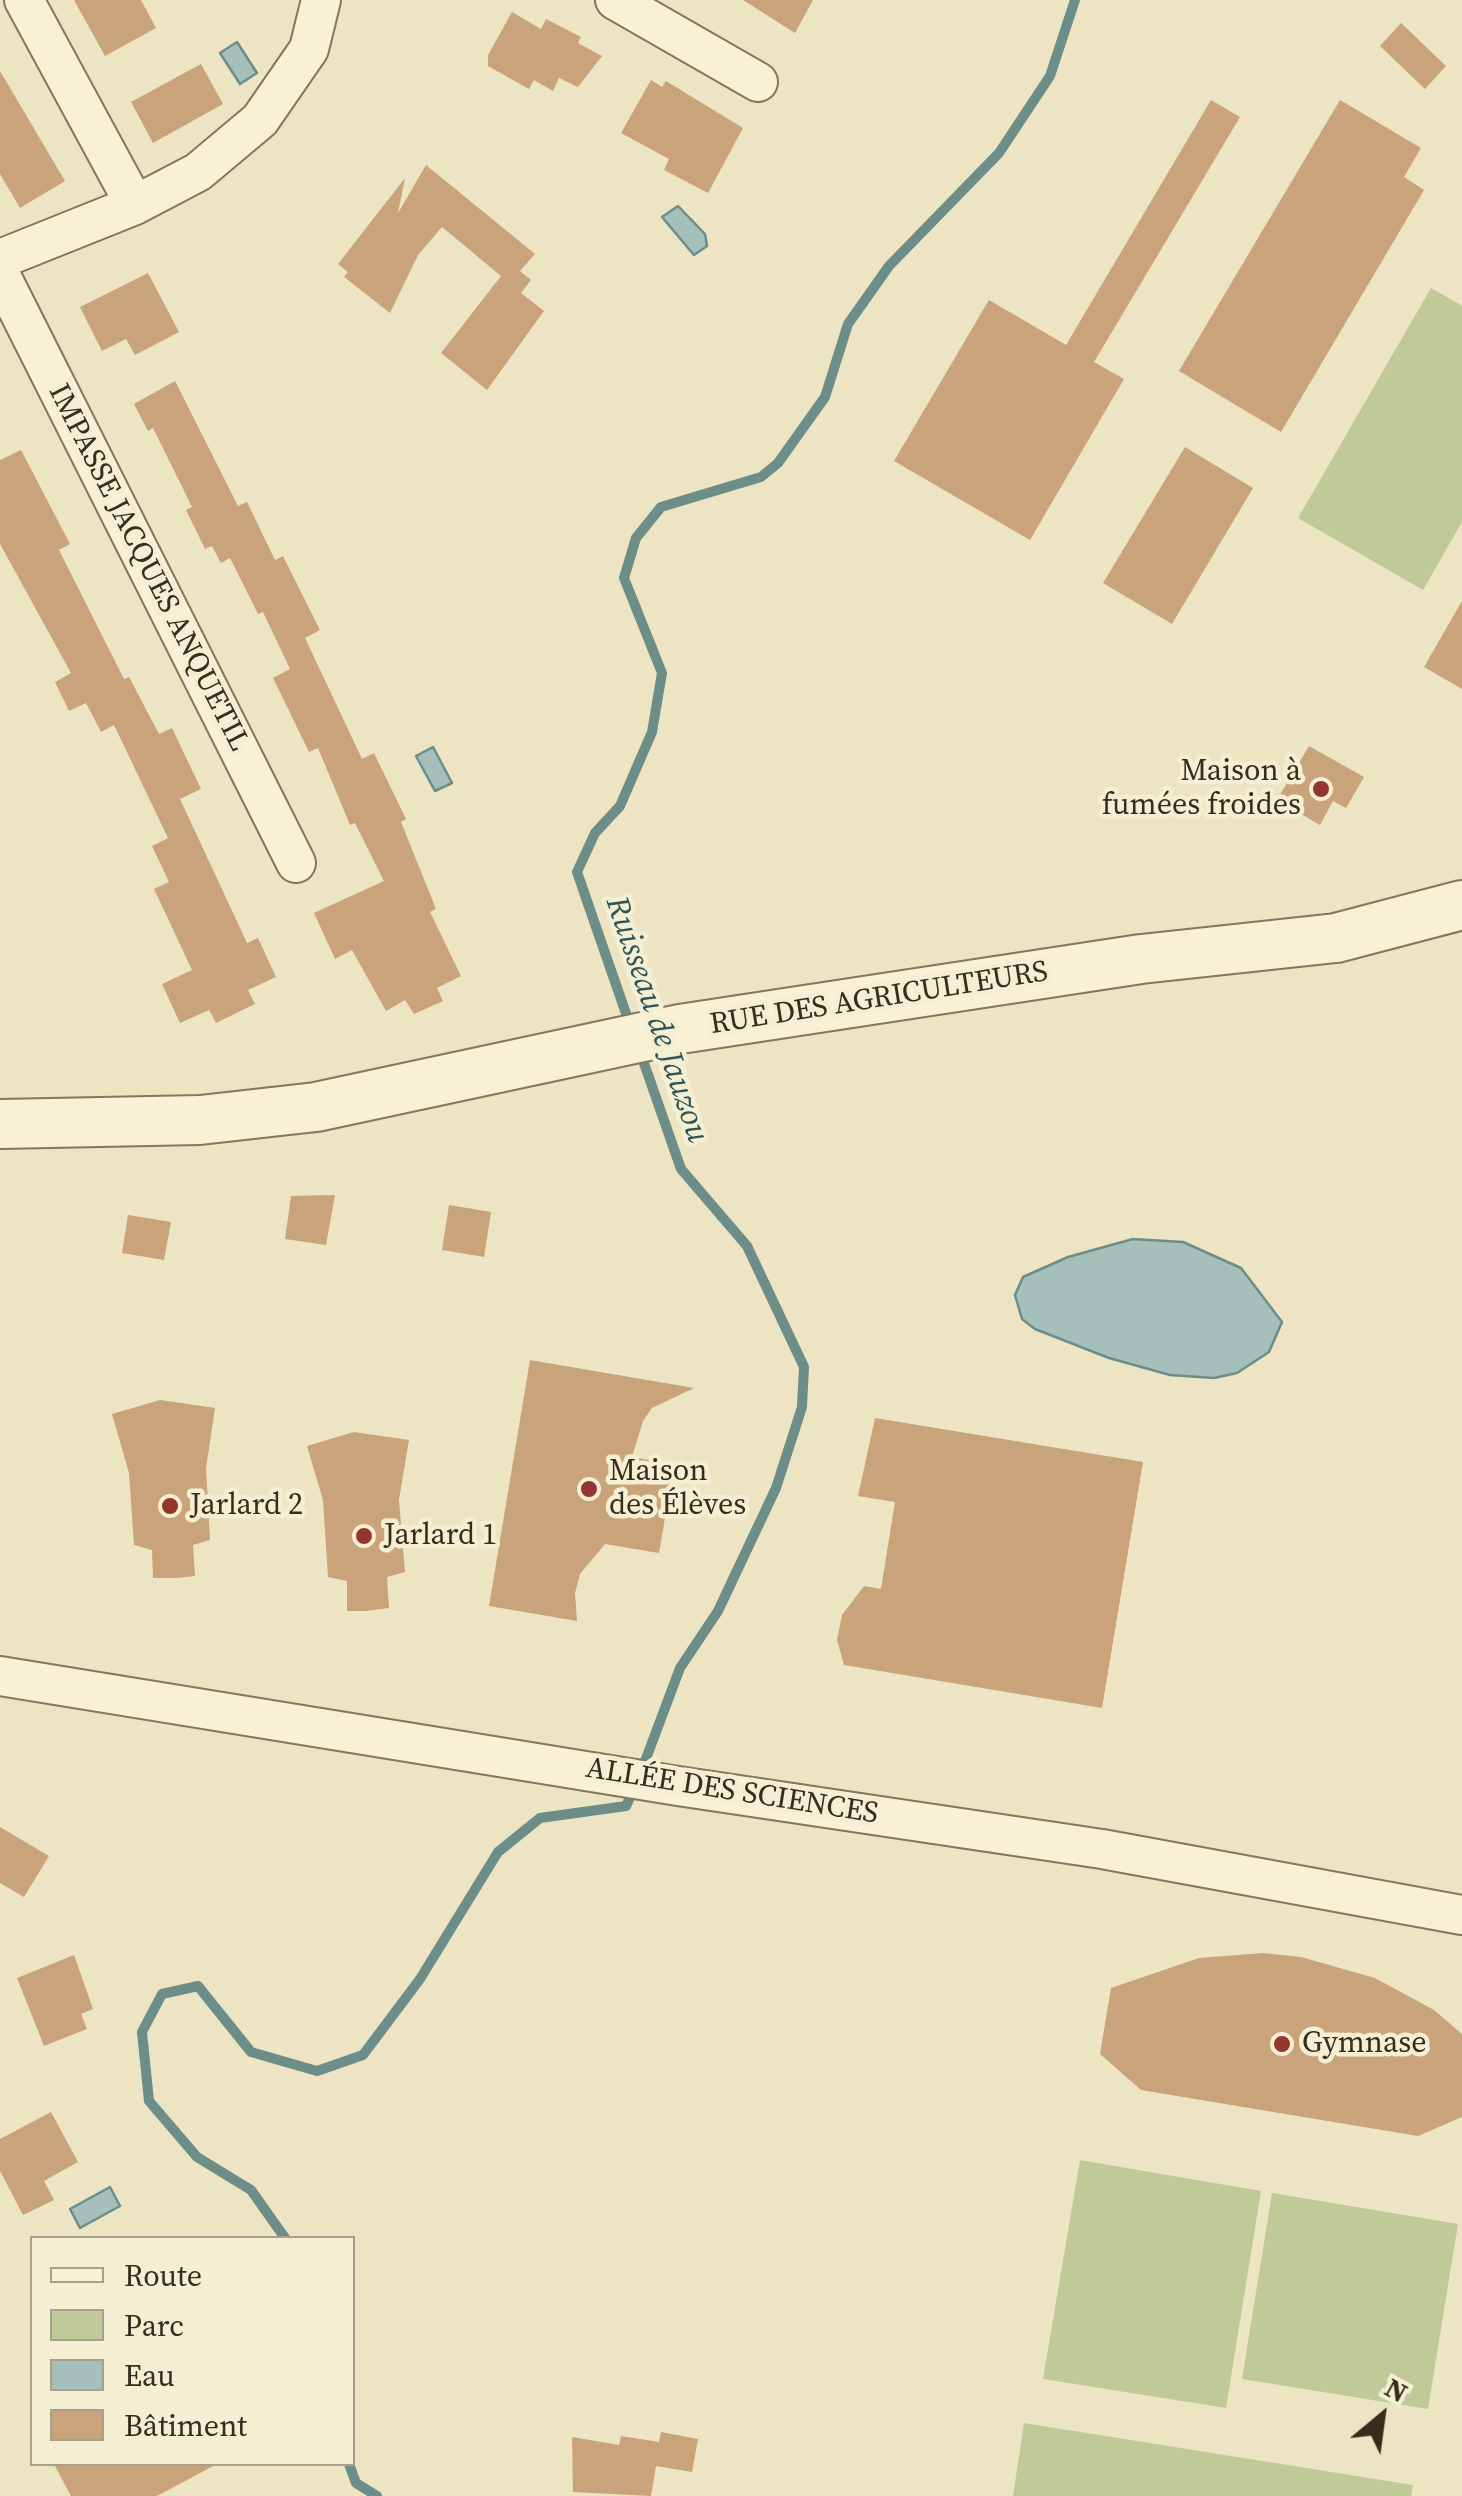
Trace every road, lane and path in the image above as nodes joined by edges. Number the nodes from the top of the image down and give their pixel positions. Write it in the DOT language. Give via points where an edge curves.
graph roads {
  1 [pos="24,0"];
  2 [pos="322,0"];
  3 [pos="614,0"];
  4 [pos="758,82"];
  5 [pos="135,205"];
  6 [pos="0,258"];
  7 [pos="0,274"];
  8 [pos="296,863"];
  9 [pos="1462,906"];
  10 [pos="0,1124"];
  11 [pos="0,1676"];
  12 [pos="1462,1915"];
  1 -- 5 [label="street"];
  2 -- 5 [label="street" via="309,49 260,120 198,172"];
  3 -- 4 [label="street"];
  5 -- 6 [label="street"];
  7 -- 8 [label="street, IMPASSE JACQUES ANQUETIL"];
  9 -- 10 [label="street, RUE DES AGRICULTEURS" via="1336,938 1141,959 680,1030 299,1109 200,1120"];
  11 -- 12 [label="street, ALLÉE DES SCIENCES" via="1102,1848"];
}
